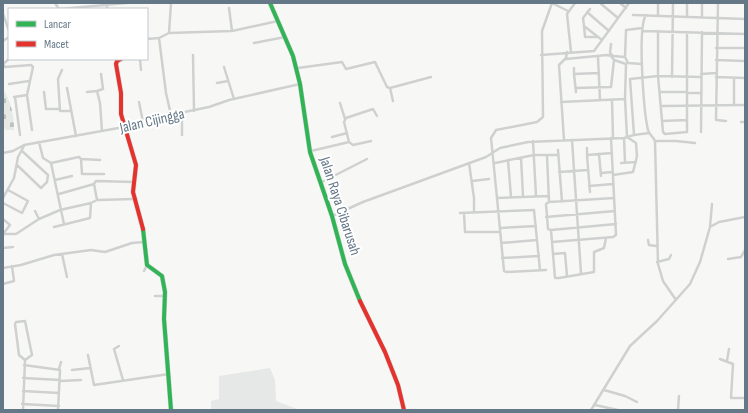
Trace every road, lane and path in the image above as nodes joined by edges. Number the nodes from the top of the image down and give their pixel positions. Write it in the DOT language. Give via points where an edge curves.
graph roads {
  1 [pos="127,3"];
  2 [pos="171,3"];
  3 [pos="271,3"];
  4 [pos="575,3"];
  5 [pos="600,3"];
  6 [pos="620,3"];
  7 [pos="629,3"];
  8 [pos="658,3"];
  9 [pos="673,3"];
  10 [pos="687,3"];
  11 [pos="702,3"];
  12 [pos="718,3"];
  13 [pos="105,4"];
  14 [pos="68,8"];
  15 [pos="229,8"];
  16 [pos="626,8"];
  17 [pos="590,9"];
  18 [pos="568,11"];
  19 [pos="588,12"];
  20 [pos="3,14"];
  21 [pos="633,15"];
  22 [pos="646,15"];
  23 [pos="658,15"];
  24 [pos="687,15"];
  25 [pos="673,16"];
  26 [pos="702,16"];
  27 [pos="717,16"];
  28 [pos="618,18"];
  29 [pos="745,19"];
  30 [pos="278,20"];
  31 [pos="5,22"];
  32 [pos="584,26"];
  33 [pos="643,29"];
  34 [pos="609,31"];
  35 [pos="658,31"];
  36 [pos="672,31"];
  37 [pos="232,32"];
  38 [pos="687,32"];
  39 [pos="702,32"];
  40 [pos="169,33"];
  41 [pos="717,33"];
  42 [pos="745,34"];
  43 [pos="285,36"];
  44 [pos="597,37"];
  45 [pos="159,38"];
  46 [pos="148,39"];
  47 [pos="602,40"];
  48 [pos="254,43"];
  49 [pos="611,44"];
  50 [pos="716,48"];
  51 [pos="745,48"];
  52 [pos="569,52"];
  53 [pos="193,55"];
  54 [pos="541,56"];
  55 [pos="598,56"];
  56 [pos="625,56"];
  57 [pos="566,58"];
  58 [pos="8,60"];
  59 [pos="118,60"];
  60 [pos="140,60"];
  61 [pos="614,60"];
  62 [pos="716,60"];
  63 [pos="745,61"];
  64 [pos="642,64"];
  65 [pos="224,67"];
  66 [pos="298,68"];
  67 [pos="574,68"];
  68 [pos="62,70"];
  69 [pos="141,70"];
  70 [pos="599,73"];
  71 [pos="101,74"];
  72 [pos="574,74"];
  73 [pos="716,75"];
  74 [pos="658,76"];
  75 [pos="672,76"];
  76 [pos="701,76"];
  77 [pos="431,77"];
  78 [pos="642,77"];
  79 [pos="687,77"];
  80 [pos="734,78"];
  81 [pos="745,78"];
  82 [pos="29,81"];
  83 [pos="228,81"];
  84 [pos="217,83"];
  85 [pos="9,84"];
  86 [pos="301,84"];
  87 [pos="599,87"];
  88 [pos="66,88"];
  89 [pos="390,88"];
  90 [pos="576,88"];
  91 [pos="97,91"];
  92 [pos="44,92"];
  93 [pos="87,92"];
  94 [pos="576,92"];
  95 [pos="660,92"];
  96 [pos="687,92"];
  97 [pos="701,93"];
  98 [pos="27,95"];
  99 [pos="234,99"];
  100 [pos="625,99"];
  101 [pos="600,100"];
  102 [pos="612,100"];
  103 [pos="393,101"];
  104 [pos="139,102"];
  105 [pos="561,102"];
  106 [pos="340,103"];
  107 [pos="701,105"];
  108 [pos="734,105"];
  109 [pos="662,106"];
  110 [pos="687,106"];
  111 [pos="716,106"];
  112 [pos="745,106"];
  113 [pos="60,109"];
  114 [pos="71,111"];
  115 [pos="194,111"];
  116 [pos="182,113"];
  117 [pos="170,115"];
  118 [pos="377,116"];
  119 [pos="345,119"];
  120 [pos="687,120"];
  121 [pos="662,121"];
  122 [pos="143,122"];
  123 [pos="726,122"];
  124 [pos="741,122"];
  125 [pos="745,122"];
  126 [pos="124,127"];
  127 [pos="32,130"];
  128 [pos="102,131"];
  129 [pos="701,132"];
  130 [pos="347,133"];
  131 [pos="649,133"];
  132 [pos="20,135"];
  133 [pos="182,135"];
  134 [pos="634,135"];
  135 [pos="76,136"];
  136 [pos="332,137"];
  137 [pos="612,138"];
  138 [pos="625,138"];
  139 [pos="564,140"];
  140 [pos="572,140"];
  141 [pos="655,140"];
  142 [pos="370,141"];
  143 [pos="533,141"];
  144 [pos="39,142"];
  145 [pos="349,142"];
  146 [pos="695,144"];
  147 [pos="24,145"];
  148 [pos="493,148"];
  149 [pos="587,148"];
  150 [pos="558,150"];
  151 [pos="22,151"];
  152 [pos="311,151"];
  153 [pos="3,153"];
  154 [pos="612,153"];
  155 [pos="599,154"];
  156 [pos="534,155"];
  157 [pos="546,155"];
  158 [pos="558,155"];
  159 [pos="587,155"];
  160 [pos="521,158"];
  161 [pos="81,159"];
  162 [pos="368,159"];
  163 [pos="100,160"];
  164 [pos="508,160"];
  165 [pos="625,162"];
  166 [pos="636,162"];
  167 [pos="51,163"];
  168 [pos="469,163"];
  169 [pos="495,163"];
  170 [pos="621,163"];
  171 [pos="17,166"];
  172 [pos="574,170"];
  173 [pos="588,170"];
  174 [pos="559,172"];
  175 [pos="104,174"];
  176 [pos="613,174"];
  177 [pos="72,176"];
  178 [pos="489,179"];
  179 [pos="55,180"];
  180 [pos="472,181"];
  181 [pos="135,182"];
  182 [pos="320,183"];
  183 [pos="94,184"];
  184 [pos="614,184"];
  185 [pos="589,186"];
  186 [pos="8,190"];
  187 [pos="590,192"];
  188 [pos="59,194"];
  189 [pos="524,196"];
  190 [pos="536,196"];
  191 [pos="548,196"];
  192 [pos="511,197"];
  193 [pos="3,198"];
  194 [pos="498,198"];
  195 [pos="614,198"];
  196 [pos="135,199"];
  197 [pos="97,200"];
  198 [pos="576,201"];
  199 [pos="549,202"];
  200 [pos="562,202"];
  201 [pos="3,203"];
  202 [pos="91,203"];
  203 [pos="328,204"];
  204 [pos="712,204"];
  205 [pos="60,210"];
  206 [pos="34,211"];
  207 [pos="498,212"];
  208 [pos="615,212"];
  209 [pos="460,213"];
  210 [pos="464,213"];
  211 [pos="474,213"];
  212 [pos="332,214"];
  213 [pos="576,215"];
  214 [pos="546,217"];
  215 [pos="745,217"];
  216 [pos="3,219"];
  217 [pos="39,219"];
  218 [pos="64,224"];
  219 [pos="616,224"];
  220 [pos="536,226"];
  221 [pos="54,227"];
  222 [pos="578,227"];
  223 [pos="710,227"];
  224 [pos="500,230"];
  225 [pos="551,230"];
  226 [pos="3,234"];
  227 [pos="606,238"];
  228 [pos="537,240"];
  229 [pos="578,240"];
  230 [pos="648,240"];
  231 [pos="145,242"];
  232 [pos="552,242"];
  233 [pos="501,243"];
  234 [pos="656,246"];
  235 [pos="13,247"];
  236 [pos="3,248"];
  237 [pos="745,250"];
  238 [pos="62,254"];
  239 [pos="552,254"];
  240 [pos="670,255"];
  241 [pos="539,256"];
  242 [pos="502,258"];
  243 [pos="728,259"];
  244 [pos="657,262"];
  245 [pos="146,265"];
  246 [pos="12,266"];
  247 [pos="3,268"];
  248 [pos="540,270"];
  249 [pos="546,270"];
  250 [pos="144,271"];
  251 [pos="581,273"];
  252 [pos="567,276"];
  253 [pos="67,277"];
  254 [pos="3,284"];
  255 [pos="155,296"];
  256 [pos="164,296"];
  257 [pos="676,300"];
  258 [pos="119,346"];
  259 [pos="729,349"];
  260 [pos="88,355"];
  261 [pos="720,359"];
  262 [pos="25,360"];
  263 [pos="727,361"];
  264 [pos="61,362"];
  265 [pos="24,365"];
  266 [pos="90,368"];
  267 [pos="59,370"];
  268 [pos="72,370"];
  269 [pos="170,374"];
  270 [pos="23,378"];
  271 [pos="81,380"];
  272 [pos="123,380"];
  273 [pos="60,381"];
  274 [pos="604,390"];
  275 [pos="23,391"];
  276 [pos="59,393"];
  277 [pos="680,396"];
  278 [pos="745,398"];
  279 [pos="637,402"];
  280 [pos="22,404"];
  281 [pos="595,405"];
  282 [pos="58,406"];
  283 [pos="23,410"];
  284 [pos="58,410"];
  285 [pos="171,410"];
  286 [pos="405,410"];
  287 [pos="591,410"];
  288 [pos="618,410"];
  289 [pos="678,410"];
  1 -- 13 [label="street"];
  2 -- 40 [label="street"];
  3 -- 30 [label="main road, Jalan Raya Cibarusah"];
  3 -- 66 [label="main road, Jalan Raya Cibarusah"];
  4 -- 18 [label="street"];
  5 -- 28 [label="street"];
  6 -- 16 [label="street"];
  7 -- 16 [label="street"];
  8 -- 23 [label="street"];
  9 -- 25 [label="street"];
  10 -- 24 [label="street"];
  11 -- 26 [label="street"];
  12 -- 27 [label="street"];
  13 -- 14 [label="street"];
  15 -- 37 [label="street"];
  16 -- 28 [label="street"];
  17 -- 19 [label="street"];
  18 -- 52 [label="street"];
  18 -- 54 [label="street" via="552,3 542,31"];
  19 -- 32 [label="street" via="583,18"];
  19 -- 34 [label="street"];
  20 -- 31 [label="street"];
  21 -- 22 [label="street"];
  22 -- 23 [label="street"];
  22 -- 33 [label="street"];
  23 -- 25 [label="street"];
  24 -- 25 [label="street"];
  24 -- 26 [label="street"];
  25 -- 36 [label="street"];
  26 -- 27 [label="street"];
  27 -- 29 [label="street"];
  27 -- 41 [label="street"];
  28 -- 34 [label="street"];
  30 -- 37 [label="street"];
  30 -- 43 [label="main road, Jalan Raya Cibarusah"];
  32 -- 44 [label="street"];
  32 -- 44 [label="street" via="585,37"];
  33 -- 35 [label="street"];
  33 -- 56 [label="street" via="626,30"];
  33 -- 64 [label="street"];
  34 -- 47 [label="street"];
  35 -- 36 [label="street"];
  35 -- 74 [label="street"];
  36 -- 38 [label="street"];
  36 -- 75 [label="street"];
  37 -- 40 [label="street"];
  38 -- 39 [label="street"];
  38 -- 79 [label="street"];
  39 -- 41 [label="street"];
  39 -- 76 [label="street"];
  40 -- 45 [label="street"];
  41 -- 42 [label="street"];
  41 -- 50 [label="street"];
  43 -- 48 [label="street"];
  43 -- 86 [label="main road, Jalan Raya Cibarusah"];
  44 -- 47 [label="street"];
  45 -- 46 [label="street"];
  45 -- 117 [label="street"];
  47 -- 52 [label="street" via="592,52"];
  49 -- 56 [label="street" via="612,55"];
  50 -- 51 [label="street"];
  50 -- 62 [label="street"];
  52 -- 54 [label="street"];
  52 -- 57 [label="street"];
  53 -- 115 [label="street"];
  54 -- 148 [label="street" via="543,117 537,122 496,130 491,138"];
  55 -- 57 [label="street"];
  55 -- 61 [label="street" via="610,56"];
  55 -- 70 [label="street"];
  56 -- 64 [label="street" via="628,63"];
  57 -- 105 [label="street" via="559,65"];
  58 -- 82 [label="street" via="4,64 5,67 32,66"];
  59 -- 126 [label="main road" via="116,64"];
  60 -- 69 [label="street"];
  61 -- 87 [label="street" via="612,86"];
  61 -- 100 [label="street" via="626,65"];
  62 -- 63 [label="street"];
  62 -- 73 [label="street"];
  64 -- 78 [label="street"];
  65 -- 83 [label="street"];
  66 -- 86 [label="main road, Jalan Raya Cibarusah"];
  66 -- 89 [label="street" via="342,62 346,69 376,62 387,87"];
  67 -- 72 [label="street"];
  68 -- 113 [label="street" via="58,80"];
  70 -- 72 [label="street"];
  70 -- 87 [label="street"];
  71 -- 91 [label="street" via="103,89"];
  72 -- 90 [label="street"];
  73 -- 76 [label="street"];
  73 -- 80 [label="street"];
  73 -- 111 [label="street"];
  74 -- 75 [label="street"];
  74 -- 78 [label="street"];
  74 -- 95 [label="street"];
  75 -- 79 [label="street"];
  76 -- 79 [label="street"];
  76 -- 97 [label="street"];
  77 -- 89 [label="street"];
  78 -- 131 [label="street"];
  78 -- 134 [label="street" via="630,80"];
  79 -- 96 [label="street"];
  80 -- 81 [label="street"];
  80 -- 108 [label="street"];
  82 -- 85 [label="street"];
  82 -- 98 [label="street"];
  83 -- 84 [label="street"];
  83 -- 99 [label="street"];
  86 -- 99 [label="street, Jalan Cijingga"];
  86 -- 152 [label="main road, Jalan Raya Cibarusah"];
  86 -- 203 [label="main road, Jalan Raya Cibarusah" via="310,152"];
  87 -- 90 [label="street"];
  87 -- 101 [label="street"];
  88 -- 114 [label="street"];
  89 -- 103 [label="street"];
  90 -- 94 [label="street"];
  91 -- 93 [label="street"];
  91 -- 128 [label="street"];
  92 -- 113 [label="street" via="46,109"];
  95 -- 96 [label="street"];
  95 -- 109 [label="street"];
  96 -- 97 [label="street"];
  96 -- 110 [label="street"];
  97 -- 107 [label="street"];
  98 -- 127 [label="street"];
  98 -- 132 [label="street" via="14,97"];
  99 -- 115 [label="street, Jalan Cijingga"];
  100 -- 102 [label="street"];
  100 -- 138 [label="street"];
  101 -- 102 [label="street"];
  101 -- 105 [label="street"];
  102 -- 137 [label="street"];
  104 -- 122 [label="street"];
  105 -- 139 [label="street"];
  106 -- 119 [label="street"];
  107 -- 110 [label="street"];
  107 -- 111 [label="street"];
  107 -- 129 [label="street"];
  108 -- 111 [label="street"];
  108 -- 112 [label="street"];
  109 -- 110 [label="street"];
  109 -- 121 [label="street"];
  110 -- 120 [label="street"];
  111 -- 123 [label="street" via="716,121"];
  113 -- 114 [label="street" via="61,112"];
  114 -- 135 [label="street"];
  115 -- 116 [label="street, Jalan Cijingga"];
  116 -- 117 [label="street, Jalan Cijingga"];
  116 -- 133 [label="street"];
  117 -- 122 [label="street, Jalan Cijingga"];
  118 -- 119 [label="street" via="374,109"];
  119 -- 130 [label="street"];
  120 -- 121 [label="street"];
  120 -- 121 [label="street" via="685,133 664,133"];
  122 -- 126 [label="street, Jalan Cijingga"];
  124 -- 125 [label="street"];
  126 -- 128 [label="street, Jalan Cijingga"];
  126 -- 181 [label="main road" via="137,168"];
  128 -- 135 [label="street, Jalan Cijingga"];
  130 -- 136 [label="street"];
  130 -- 145 [label="street"];
  131 -- 134 [label="street"];
  131 -- 141 [label="street"];
  134 -- 138 [label="street"];
  135 -- 144 [label="street, Jalan Cijingga"];
  137 -- 138 [label="street"];
  137 -- 140 [label="street"];
  137 -- 154 [label="street"];
  138 -- 165 [label="street"];
  138 -- 166 [label="street" via="637,144"];
  139 -- 140 [label="street"];
  139 -- 143 [label="street"];
  140 -- 172 [label="street"];
  141 -- 146 [label="street" via="676,140"];
  141 -- 234 [label="street"];
  142 -- 145 [label="street" via="353,145"];
  143 -- 148 [label="street"];
  143 -- 156 [label="street"];
  144 -- 147 [label="street, Jalan Cijingga"];
  144 -- 167 [label="street" via="44,158"];
  145 -- 152 [label="street"];
  147 -- 151 [label="street"];
  147 -- 153 [label="street, Jalan Cijingga"];
  148 -- 168 [label="street" via="488,156"];
  148 -- 169 [label="street"];
  149 -- 159 [label="street"];
  150 -- 158 [label="street"];
  151 -- 171 [label="street"];
  151 -- 171 [label="street" via="48,175 47,182 41,188"];
  152 -- 182 [label="main road, Jalan Raya Cibarusah"];
  154 -- 155 [label="street"];
  154 -- 176 [label="street"];
  155 -- 159 [label="street"];
  155 -- 176 [label="street" via="601,175"];
  156 -- 157 [label="street"];
  156 -- 160 [label="street"];
  156 -- 190 [label="street"];
  157 -- 158 [label="street"];
  157 -- 191 [label="street"];
  158 -- 174 [label="street"];
  159 -- 173 [label="street"];
  160 -- 164 [label="street"];
  160 -- 189 [label="street"];
  161 -- 163 [label="street"];
  161 -- 167 [label="street" via="77,156"];
  161 -- 175 [label="street" via="82,174"];
  162 -- 182 [label="street"];
  164 -- 169 [label="street"];
  164 -- 192 [label="street"];
  165 -- 166 [label="street"];
  165 -- 170 [label="street"];
  166 -- 176 [label="street" via="633,172"];
  167 -- 179 [label="street"];
  168 -- 180 [label="street"];
  168 -- 212 [label="street"];
  169 -- 194 [label="street"];
  171 -- 186 [label="street"];
  172 -- 173 [label="street"];
  172 -- 174 [label="street"];
  172 -- 198 [label="street"];
  173 -- 185 [label="street"];
  174 -- 200 [label="street"];
  176 -- 184 [label="street"];
  177 -- 179 [label="street"];
  178 -- 180 [label="street"];
  179 -- 188 [label="street"];
  180 -- 211 [label="street"];
  181 -- 183 [label="street" via="96,181"];
  181 -- 196 [label="main road"];
  182 -- 203 [label="main road, Jalan Raya Cibarusah"];
  183 -- 188 [label="street"];
  183 -- 197 [label="street"];
  184 -- 185 [label="street"];
  184 -- 195 [label="street"];
  185 -- 187 [label="street"];
  186 -- 193 [label="street"];
  186 -- 201 [label="street" via="28,201 22,213"];
  188 -- 205 [label="street"];
  189 -- 190 [label="street"];
  189 -- 192 [label="street"];
  190 -- 191 [label="street"];
  191 -- 199 [label="street"];
  192 -- 194 [label="street"];
  194 -- 207 [label="street"];
  195 -- 198 [label="street"];
  195 -- 208 [label="street"];
  196 -- 197 [label="street"];
  196 -- 231 [label="main road"];
  197 -- 202 [label="street"];
  198 -- 200 [label="street"];
  198 -- 213 [label="street"];
  199 -- 200 [label="street"];
  199 -- 214 [label="street" via="546,204"];
  202 -- 205 [label="street"];
  202 -- 218 [label="street" via="90,218"];
  203 -- 212 [label="main road, Jalan Raya Cibarusah"];
  204 -- 223 [label="street"];
  205 -- 217 [label="street"];
  205 -- 218 [label="street"];
  206 -- 217 [label="street"];
  207 -- 211 [label="street"];
  207 -- 220 [label="street" via="534,210"];
  207 -- 224 [label="street"];
  208 -- 213 [label="street"];
  208 -- 219 [label="street"];
  209 -- 210 [label="street"];
  210 -- 211 [label="street"];
  210 -- 224 [label="street" via="465,232"];
  212 -- 286 [label="main road, Jalan Raya Cibarusah" via="353,282 400,385"];
  213 -- 214 [label="street"];
  213 -- 222 [label="street"];
  214 -- 225 [label="street" via="547,228"];
  215 -- 223 [label="street" via="720,222"];
  216 -- 226 [label="street" via="10,225"];
  217 -- 226 [label="street" via="17,233"];
  218 -- 221 [label="street"];
  219 -- 222 [label="street"];
  219 -- 227 [label="street" via="616,236"];
  220 -- 224 [label="street"];
  220 -- 228 [label="street"];
  222 -- 225 [label="street"];
  222 -- 229 [label="street"];
  223 -- 257 [label="street" via="694,278"];
  224 -- 233 [label="street"];
  225 -- 232 [label="street"];
  227 -- 229 [label="street"];
  227 -- 251 [label="street" via="604,248 594,252 594,272"];
  228 -- 233 [label="street"];
  228 -- 241 [label="street"];
  229 -- 232 [label="street"];
  229 -- 251 [label="street"];
  230 -- 234 [label="street" via="649,245"];
  231 -- 238 [label="street" via="132,243 105,252 91,250"];
  231 -- 245 [label="main road"];
  232 -- 239 [label="street"];
  233 -- 242 [label="street"];
  234 -- 244 [label="street"];
  235 -- 236 [label="street"];
  237 -- 243 [label="street" via="742,257"];
  238 -- 246 [label="street"];
  238 -- 253 [label="street"];
  239 -- 252 [label="street" via="565,253"];
  239 -- 252 [label="street" via="555,278"];
  240 -- 244 [label="street" via="669,259"];
  241 -- 242 [label="street"];
  241 -- 248 [label="street"];
  242 -- 248 [label="street" via="503,269 506,272"];
  244 -- 257 [label="street" via="663,281"];
  245 -- 250 [label="street"];
  245 -- 256 [label="main road" via="163,277"];
  246 -- 247 [label="street"];
  246 -- 254 [label="street" via="14,281"];
  248 -- 249 [label="street"];
  251 -- 252 [label="street"];
  255 -- 256 [label="street"];
  256 -- 269 [label="main road"];
  257 -- 274 [label="street" via="630,346"];
  258 -- 272 [label="street" via="114,349"];
  259 -- 263 [label="street"];
  260 -- 266 [label="street"];
  261 -- 263 [label="street"];
  262 -- 262 [label="street" via="19,355 16,322 27,323 32,355"];
  262 -- 265 [label="street"];
  263 -- 278 [label="street" via="733,364 730,397"];
  264 -- 267 [label="street"];
  265 -- 267 [label="street"];
  265 -- 270 [label="street"];
  266 -- 268 [label="street"];
  266 -- 272 [label="street" via="94,385"];
  267 -- 273 [label="street"];
  269 -- 272 [label="street"];
  269 -- 285 [label="main road"];
  270 -- 273 [label="street"];
  270 -- 275 [label="street"];
  271 -- 273 [label="street"];
  273 -- 276 [label="street"];
  274 -- 279 [label="street"];
  274 -- 281 [label="street"];
  275 -- 276 [label="street"];
  275 -- 280 [label="street"];
  276 -- 282 [label="street"];
  277 -- 289 [label="street"];
  280 -- 282 [label="street"];
  280 -- 283 [label="street"];
  281 -- 287 [label="street"];
  281 -- 288 [label="street"];
  282 -- 284 [label="street"];
}
